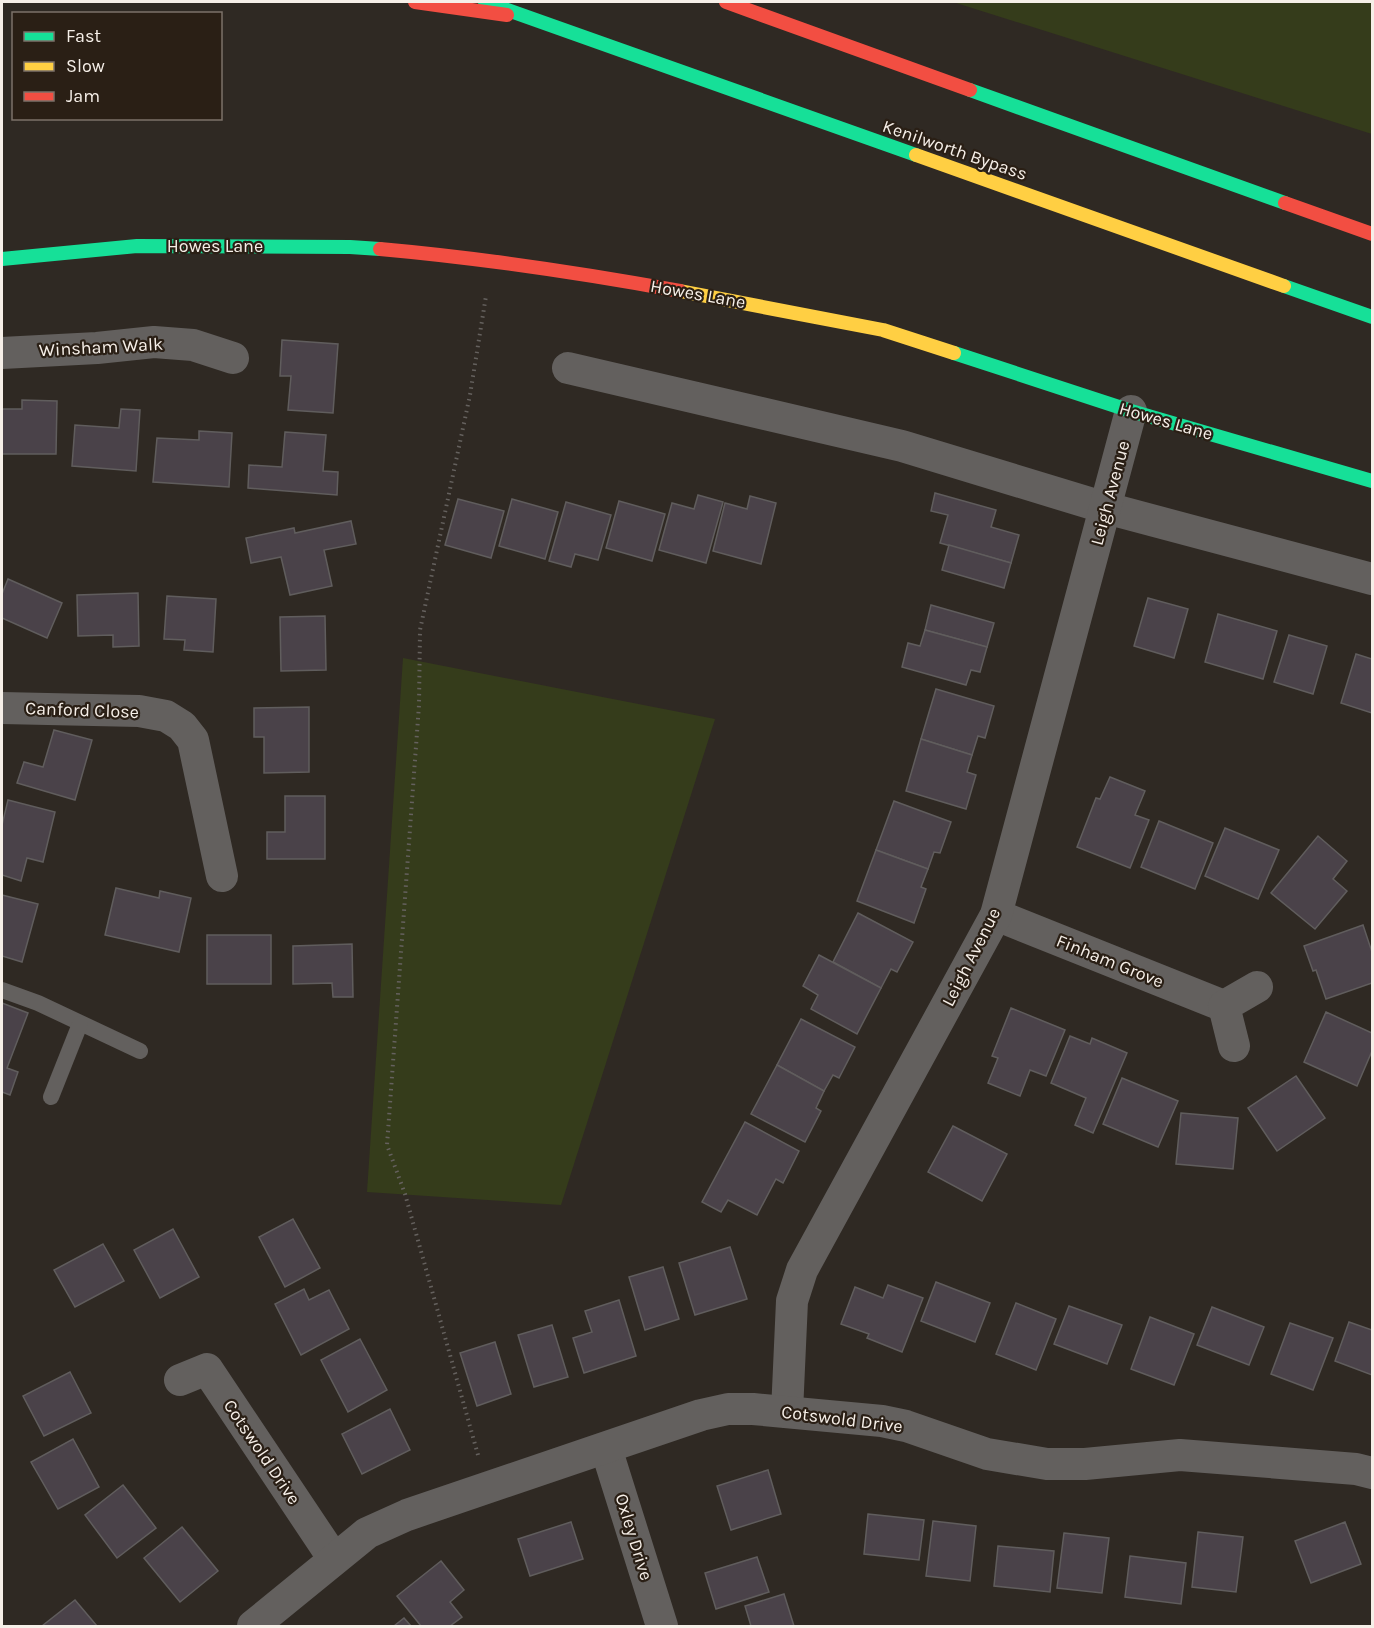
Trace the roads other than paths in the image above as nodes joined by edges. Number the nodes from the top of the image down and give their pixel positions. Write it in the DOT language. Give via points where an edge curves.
graph roads {
  1 [pos="415,2"];
  2 [pos="485,2"];
  3 [pos="726,2"];
  4 [pos="526,18"];
  5 [pos="1372,234"];
  6 [pos="2,259"];
  7 [pos="1372,317"];
  8 [pos="2,353"];
  9 [pos="234,358"];
  10 [pos="568,368"];
  11 [pos="1131,411"];
  12 [pos="1372,481"];
  13 [pos="1106,508"];
  14 [pos="1372,579"];
  15 [pos="2,708"];
  16 [pos="222,876"];
  17 [pos="996,915"];
  18 [pos="1257,987"];
  19 [pos="2,990"];
  20 [pos="1224,1006"];
  21 [pos="80,1023"];
  22 [pos="1234,1046"];
  23 [pos="140,1051"];
  24 [pos="51,1097"];
  25 [pos="180,1380"];
  26 [pos="787,1412"];
  27 [pos="606,1448"];
  28 [pos="1372,1473"];
  29 [pos="334,1559"];
  30 [pos="253,1626"];
  31 [pos="662,1626"];
  1 -- 4 [label="main road"];
  2 -- 4 [label="main road"];
  3 -- 5 [label="main road"];
  4 -- 7 [label="main road, Kenilworth Bypass"];
  6 -- 11 [label="main road, Howes Lane" via="137,246 240,246 350,247 492,261 578,273 883,330"];
  8 -- 9 [label="street, Winsham Walk" via="154,342 193,345"];
  10 -- 13 [label="street" via="902,446"];
  11 -- 12 [label="main road, Howes Lane"];
  11 -- 13 [label="street, Leigh Avenue"];
  13 -- 14 [label="street"];
  13 -- 17 [label="street, Leigh Avenue"];
  15 -- 16 [label="street, Canford Close" via="139,711 166,716 182,726 193,740"];
  17 -- 20 [label="street, Finham Grove"];
  17 -- 26 [label="street, Leigh Avenue" via="802,1270 792,1301"];
  18 -- 20 [label="street"];
  19 -- 21 [label="lane"];
  20 -- 22 [label="street"];
  21 -- 23 [label="lane"];
  21 -- 24 [label="lane"];
  25 -- 29 [label="street, Cotswold Drive" via="207,1369"];
  26 -- 27 [label="street, Cotswold Drive" via="728,1409"];
  26 -- 28 [label="street, Cotswold Drive" via="882,1421 987,1454 1047,1464 1192,1455"];
  27 -- 29 [label="street, Cotswold Drive" via="406,1515 367,1533"];
  27 -- 31 [label="street, Oxley Drive"];
  29 -- 30 [label="street, Cotswold Drive"];
}
